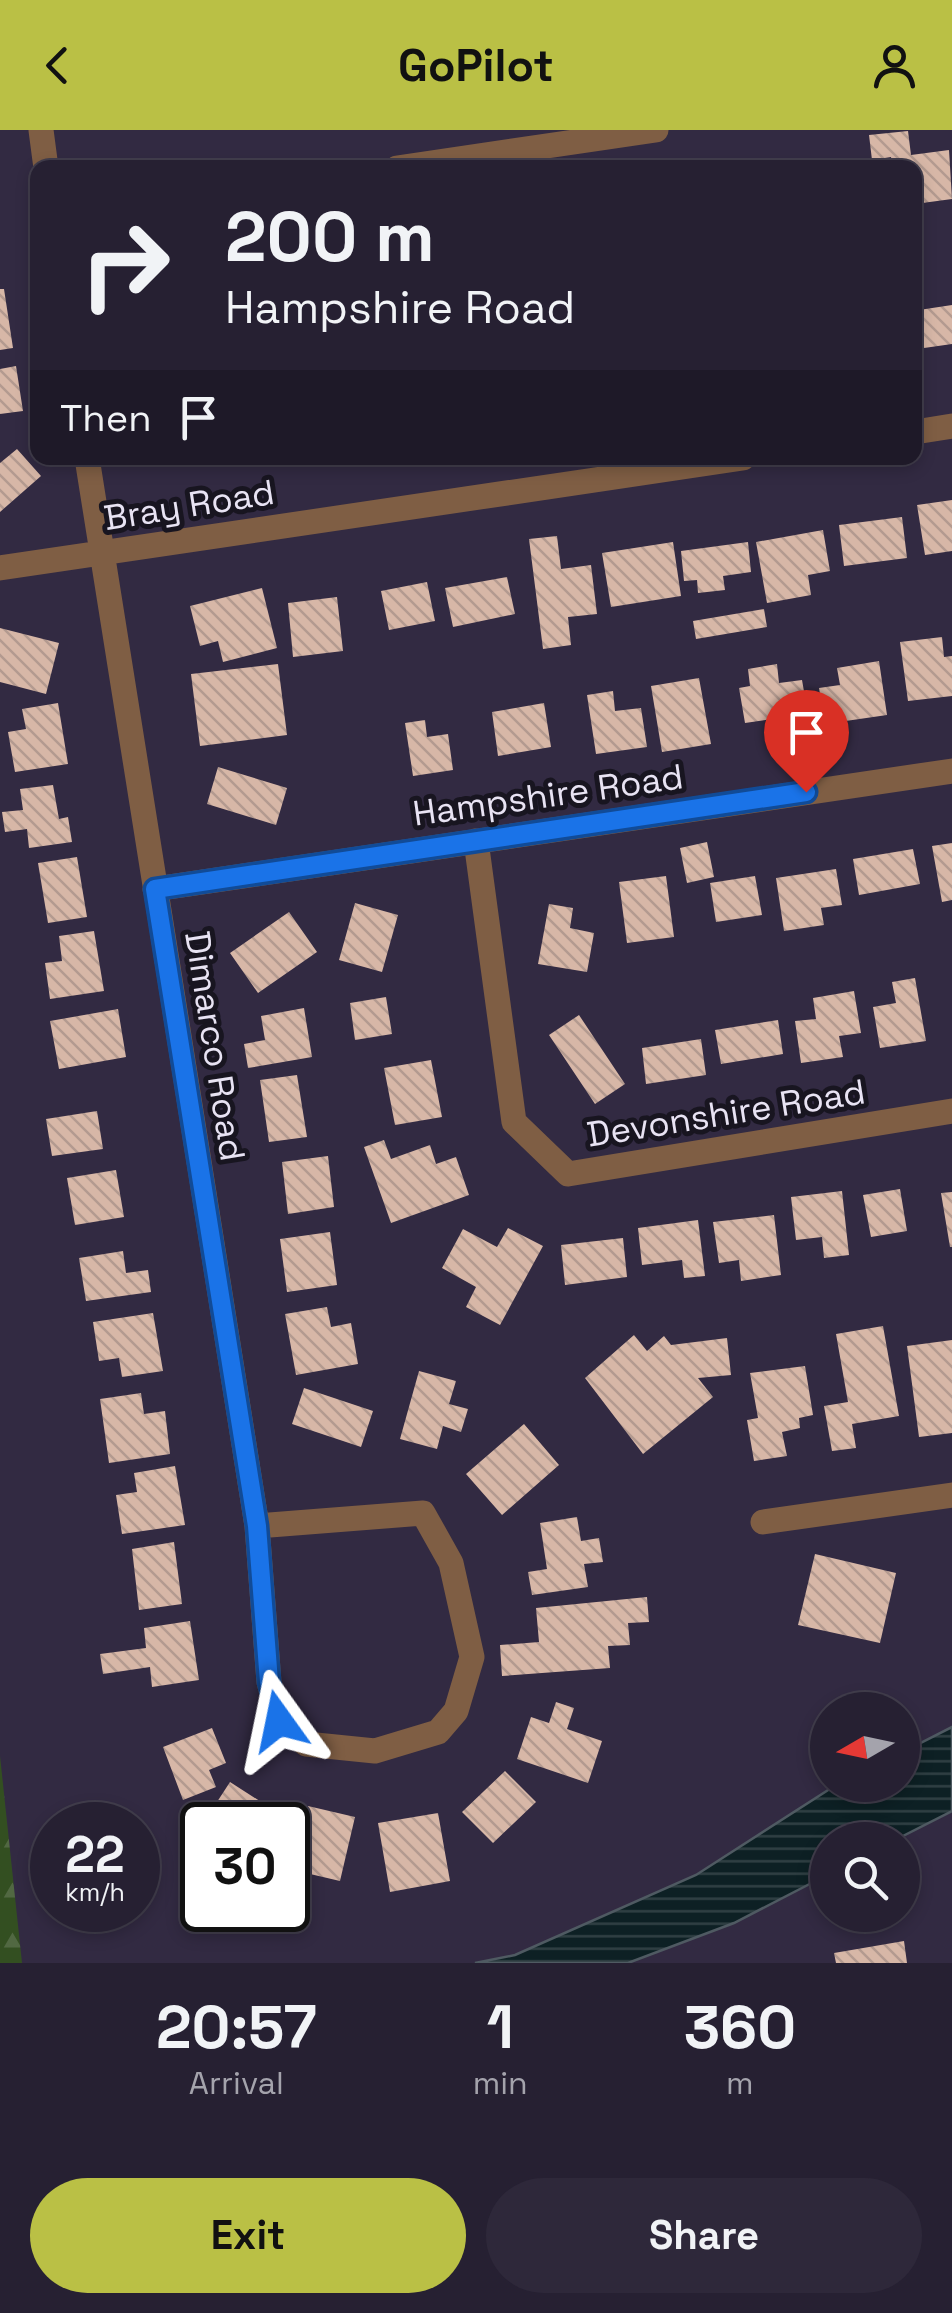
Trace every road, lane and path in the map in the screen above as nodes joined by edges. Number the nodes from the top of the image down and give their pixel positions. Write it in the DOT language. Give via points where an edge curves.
graph roads {
  1 [pos="41,130"];
  2 [pos="656,130"];
  3 [pos="45,160"];
  4 [pos="452,160"];
  5 [pos="952,426"];
  6 [pos="922,431"];
  7 [pos="88,465"];
  8 [pos="696,465"];
  9 [pos="100,554"];
  10 [pos="0,568"];
  11 [pos="952,771"];
  12 [pos="476,840"];
  13 [pos="155,889"];
  14 [pos="952,1111"];
  15 [pos="952,1495"];
  16 [pos="762,1522"];
  17 [pos="257,1526"];
  1 -- 3 [label="street"];
  2 -- 4 [label="street"];
  5 -- 6 [label="street"];
  7 -- 9 [label="street, Dimarco Road"];
  8 -- 9 [label="street, Bray Road"];
  9 -- 10 [label="street, Bray Road"];
  9 -- 13 [label="street, Dimarco Road"];
  11 -- 12 [label="street, Hampshire Road"];
  12 -- 13 [label="street, Hampshire Road"];
  12 -- 14 [label="street, Devonshire Road" via="514,1122 568,1174"];
  13 -- 17 [label="street, Dimarco Road"];
  15 -- 16 [label="street"];
  17 -- 17 [label="street, Dimarco Road" via="269,1682 279,1721 306,1744 375,1751 438,1732 456,1711 472,1656 451,1563 423,1513"];
}
